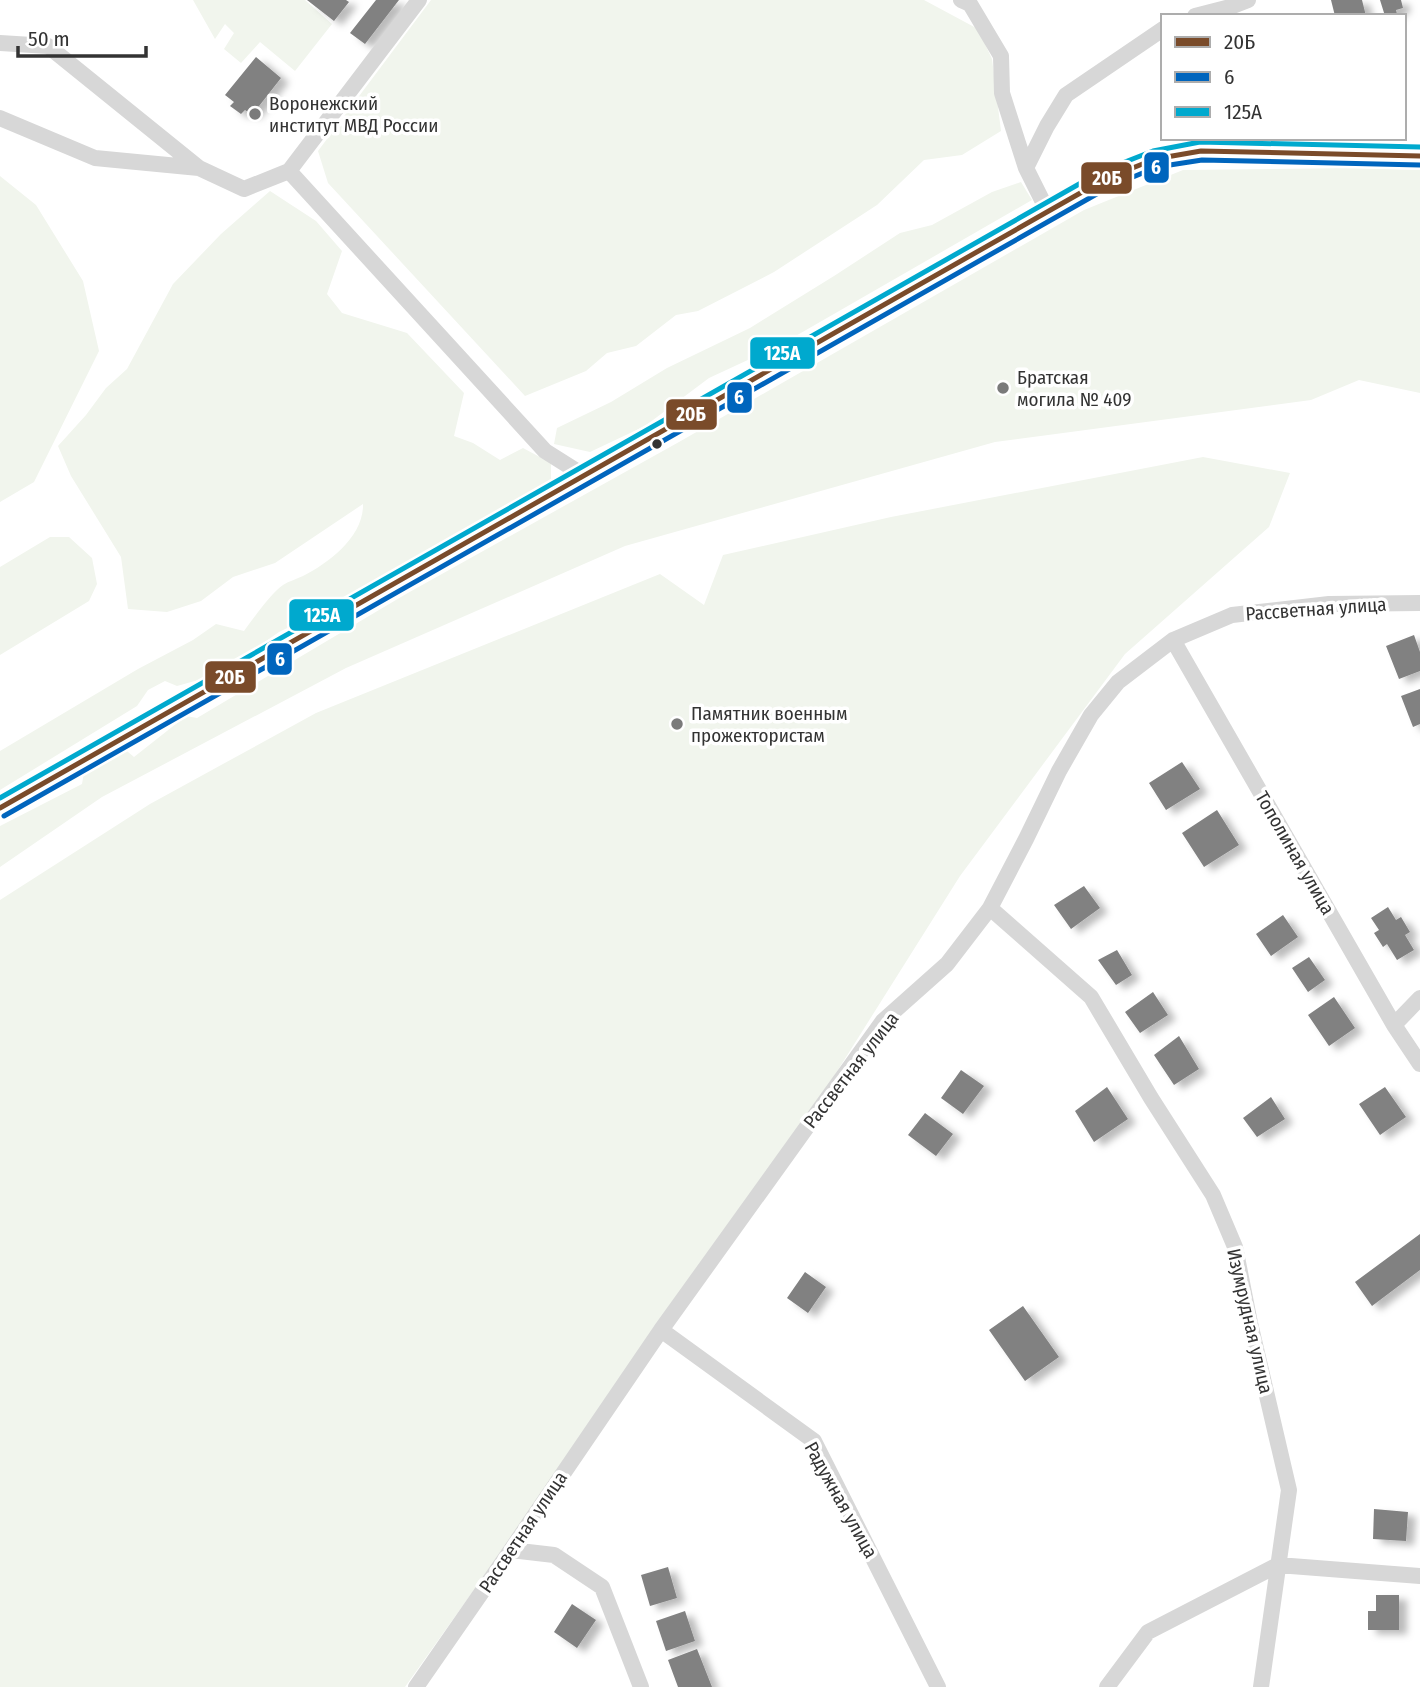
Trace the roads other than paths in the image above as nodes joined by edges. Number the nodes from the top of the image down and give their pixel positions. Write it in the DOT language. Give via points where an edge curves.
graph roads {
  1 [pos="419,0"];
  2 [pos="961,0"];
  3 [pos="1248,0"];
  4 [pos="1230,8"];
  5 [pos="1204,14"];
  6 [pos="1161,30"];
  7 [pos="0,43"];
  8 [pos="0,118"];
  9 [pos="1272,146"];
  10 [pos="1420,156"];
  11 [pos="199,168"];
  12 [pos="1026,168"];
  13 [pos="289,171"];
  14 [pos="1048,212"];
  15 [pos="583,475"];
  16 [pos="1420,603"];
  17 [pos="1173,640"];
  18 [pos="0,808"];
  19 [pos="990,908"];
  20 [pos="1420,998"];
  21 [pos="1394,1025"];
  22 [pos="1420,1064"];
  23 [pos="661,1330"];
  24 [pos="512,1550"];
  25 [pos="1278,1565"];
  26 [pos="1420,1576"];
  27 [pos="416,1687"];
  28 [pos="641,1687"];
  29 [pos="938,1687"];
  30 [pos="1107,1687"];
  31 [pos="1261,1687"];
  1 -- 13 [label="street"];
  2 -- 12 [label="street" via="970,4 1001,56 1002,93"];
  3 -- 4 [label="street"];
  4 -- 5 [label="street"];
  6 -- 12 [label="street" via="1066,95"];
  7 -- 11 [label="street" via="48,47"];
  8 -- 11 [label="street" via="95,158"];
  9 -- 10 [label="street"];
  9 -- 14 [label="street" via="1155,159 1105,179"];
  11 -- 13 [label="street" via="244,189"];
  12 -- 14 [label="street"];
  13 -- 15 [label="street" via="545,451"];
  14 -- 15 [label="street"];
  15 -- 18 [label="street"];
  16 -- 17 [label="street, Рассветная улица" via="1329,604 1232,615"];
  17 -- 19 [label="street, Рассветная улица" via="1118,682 1091,715"];
  17 -- 21 [label="street, Тополиная улица"];
  19 -- 23 [label="street, Рассветная улица" via="947,964 883,1021"];
  19 -- 25 [label="street, Изумрудная улица" via="1091,997 1213,1195 1235,1247 1289,1490"];
  20 -- 21 [label="street"];
  21 -- 22 [label="street, Тополиная улица"];
  23 -- 24 [label="street, Рассветная улица"];
  23 -- 29 [label="street, Радужная улица" via="814,1441"];
  24 -- 27 [label="street, Рассветная улица"];
  24 -- 28 [label="street" via="554,1555 602,1587"];
  25 -- 26 [label="street"];
  25 -- 30 [label="street" via="1148,1632"];
  25 -- 31 [label="street, Изумрудная улица"];
}
